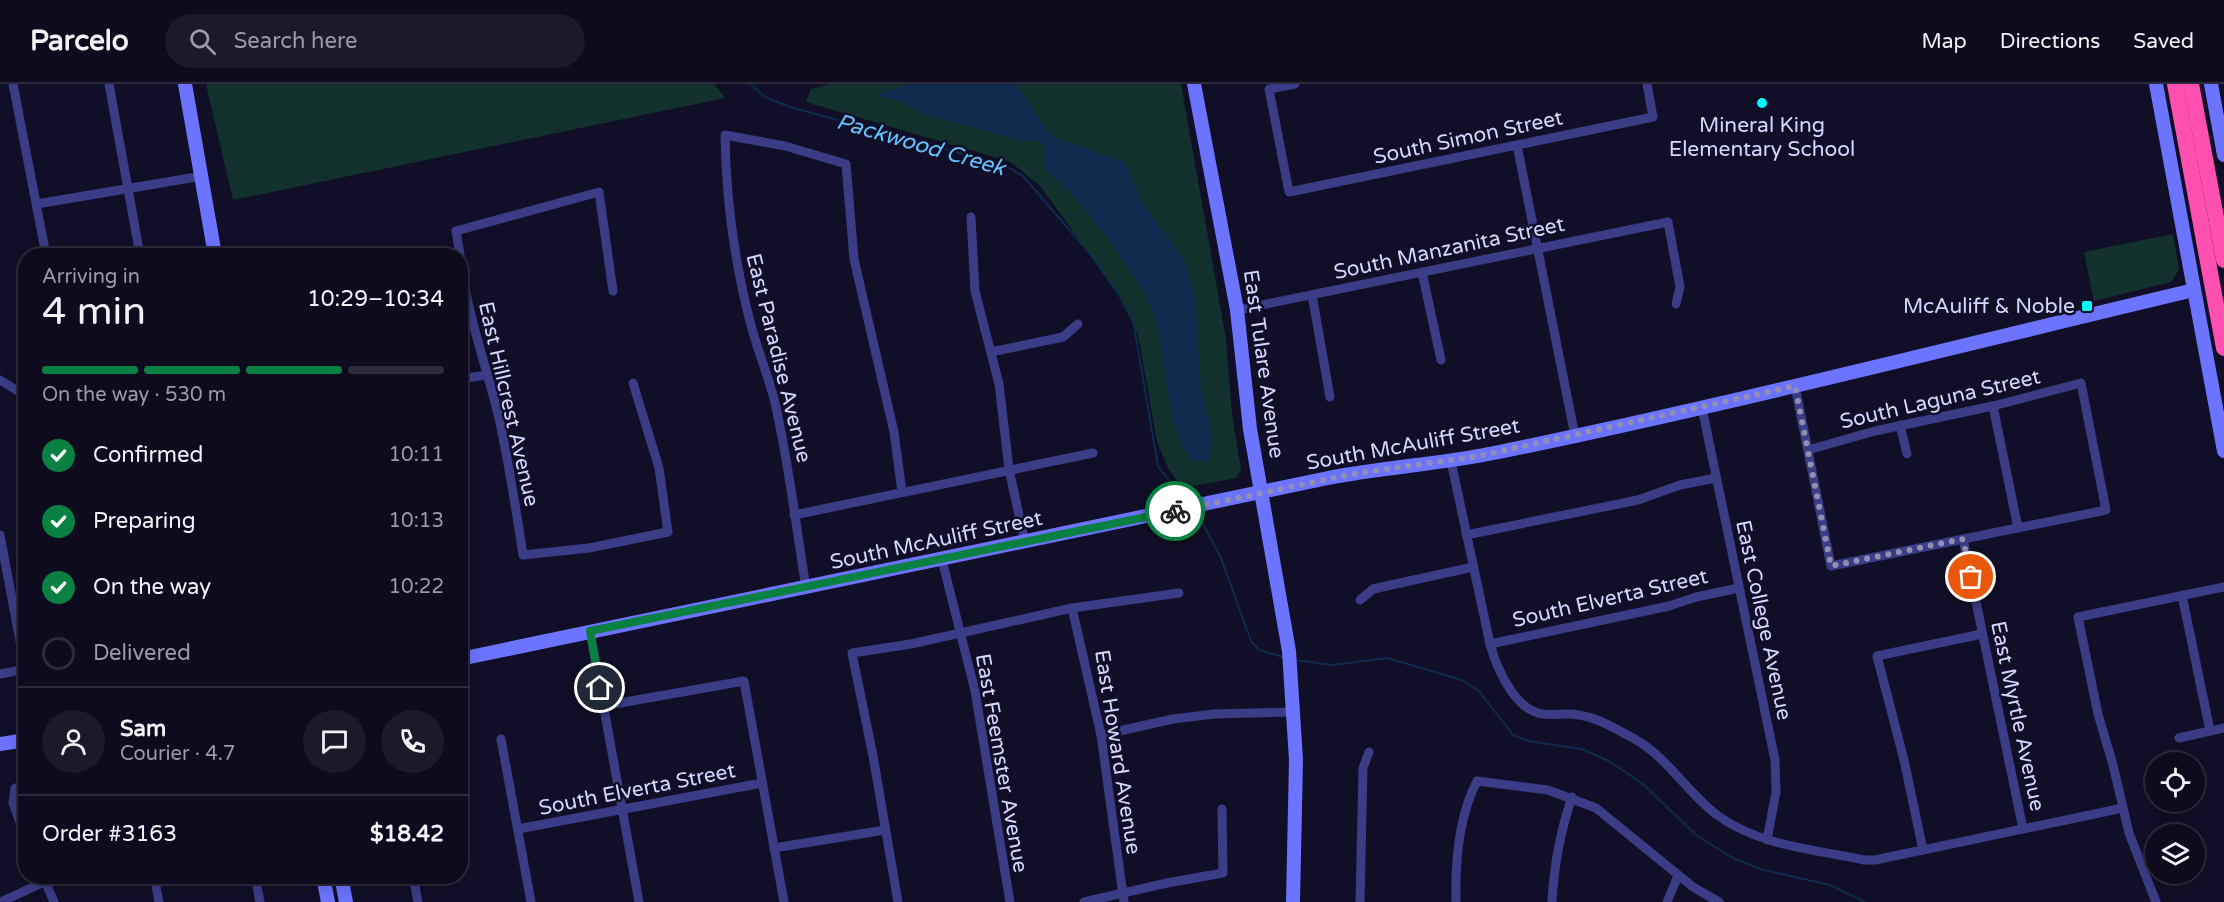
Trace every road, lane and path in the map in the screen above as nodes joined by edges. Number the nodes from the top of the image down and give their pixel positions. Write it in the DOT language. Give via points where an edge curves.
graph roads {
  1 [pos="13,84"];
  2 [pos="110,84"];
  3 [pos="185,84"];
  4 [pos="1194,84"];
  5 [pos="1294,84"];
  6 [pos="1647,84"];
  7 [pos="2156,84"];
  8 [pos="2175,84"];
  9 [pos="2191,84"];
  10 [pos="2211,84"];
  11 [pos="1517,145"];
  12 [pos="2224,155"];
  13 [pos="202,176"];
  14 [pos="129,188"];
  15 [pos="207,200"];
  16 [pos="37,204"];
  17 [pos="971,217"];
  18 [pos="45,248"];
  19 [pos="139,248"];
  20 [pos="215,248"];
  21 [pos="218,248"];
  22 [pos="459,248"];
  23 [pos="1538,249"];
  24 [pos="2224,260"];
  25 [pos="1422,272"];
  26 [pos="2194,290"];
  27 [pos="613,291"];
  28 [pos="1312,295"];
  29 [pos="1676,304"];
  30 [pos="468,305"];
  31 [pos="1237,310"];
  32 [pos="1078,324"];
  33 [pos="2224,348"];
  34 [pos="991,352"];
  35 [pos="1441,360"];
  36 [pos="486,375"];
  37 [pos="468,378"];
  38 [pos="0,380"];
  39 [pos="633,384"];
  40 [pos="1795,386"];
  41 [pos="18,391"];
  42 [pos="1330,397"];
  43 [pos="1993,406"];
  44 [pos="1702,408"];
  45 [pos="1900,425"];
  46 [pos="1575,436"];
  47 [pos="1808,450"];
  48 [pos="2224,451"];
  49 [pos="1093,453"];
  50 [pos="1906,454"];
  51 [pos="1451,461"];
  52 [pos="1010,469"];
  53 [pos="1716,478"];
  54 [pos="902,492"];
  55 [pos="1262,492"];
  56 [pos="795,515"];
  57 [pos="2018,528"];
  58 [pos="0,535"];
  59 [pos="1466,535"];
  60 [pos="1963,539"];
  61 [pos="1025,543"];
  62 [pos="942,560"];
  63 [pos="1473,567"];
  64 [pos="3,573"];
  65 [pos="2224,587"];
  66 [pos="806,588"];
  67 [pos="1739,588"];
  68 [pos="1179,593"];
  69 [pos="2182,595"];
  70 [pos="1360,600"];
  71 [pos="1072,608"];
  72 [pos="590,631"];
  73 [pos="960,634"];
  74 [pos="1982,634"];
  75 [pos="18,639"];
  76 [pos="1490,644"];
  77 [pos="468,657"];
  78 [pos="18,671"];
  79 [pos="0,674"];
  80 [pos="603,706"];
  81 [pos="1294,712"];
  82 [pos="2224,728"];
  83 [pos="2210,731"];
  84 [pos="1101,735"];
  85 [pos="2179,738"];
  86 [pos="501,739"];
  87 [pos="18,741"];
  88 [pos="0,744"];
  89 [pos="1369,752"];
  90 [pos="762,783"];
  91 [pos="15,788"];
  92 [pos="1572,797"];
  93 [pos="2123,808"];
  94 [pos="1222,809"];
  95 [pos="622,810"];
  96 [pos="18,817"];
  97 [pos="518,829"];
  98 [pos="2023,829"];
  99 [pos="885,830"];
  100 [pos="1767,840"];
  101 [pos="774,848"];
  102 [pos="1923,850"];
  103 [pos="1678,876"];
  104 [pos="35,884"];
  105 [pos="46,884"];
  106 [pos="156,884"];
  107 [pos="257,884"];
  108 [pos="324,884"];
  109 [pos="327,884"];
  110 [pos="343,884"];
  111 [pos="415,884"];
  112 [pos="1123,897"];
  113 [pos="2,902"];
  114 [pos="54,902"];
  115 [pos="159,902"];
  116 [pos="260,902"];
  117 [pos="328,902"];
  118 [pos="336,902"];
  119 [pos="346,902"];
  120 [pos="418,902"];
  121 [pos="531,902"];
  122 [pos="639,902"];
  123 [pos="784,902"];
  124 [pos="898,902"];
  125 [pos="1010,902"];
  126 [pos="1084,902"];
  127 [pos="1293,902"];
  128 [pos="1360,902"];
  129 [pos="1456,902"];
  130 [pos="1552,902"];
  131 [pos="1667,902"];
  132 [pos="1719,902"];
  133 [pos="2156,902"];
  1 -- 16 [label="street"];
  2 -- 14 [label="street"];
  3 -- 13 [label="street"];
  4 -- 31 [label="street, East Tulare Avenue"];
  5 -- 11 [label="street, South Simon Street" via="1269,89 1289,192"];
  6 -- 11 [label="street, South Simon Street" via="1653,117"];
  7 -- 26 [label="street"];
  8 -- 33 [label="highway"];
  9 -- 24 [label="highway"];
  10 -- 12 [label="street"];
  11 -- 23 [label="street"];
  13 -- 14 [label="street"];
  13 -- 15 [label="street"];
  14 -- 16 [label="street"];
  14 -- 19 [label="street"];
  15 -- 20 [label="street"];
  15 -- 21 [label="street"];
  16 -- 18 [label="street"];
  17 -- 34 [label="street" via="975,291"];
  22 -- 27 [label="street" via="456,231 599,192"];
  23 -- 25 [label="street, South Manzanita Street"];
  23 -- 29 [label="street, South Manzanita Street" via="1668,222 1680,287"];
  23 -- 46 [label="street"];
  25 -- 28 [label="street, South Manzanita Street"];
  25 -- 35 [label="street"];
  26 -- 40 [label="street, South McAuliff Street"];
  26 -- 48 [label="street"];
  28 -- 31 [label="street, South Manzanita Street"];
  28 -- 42 [label="street"];
  30 -- 36 [label="street, East Hillcrest Avenue"];
  31 -- 55 [label="street, East Tulare Avenue" via="1247,408"];
  32 -- 34 [label="street" via="1063,337"];
  34 -- 52 [label="street"];
  36 -- 37 [label="street"];
  36 -- 39 [label="street, East Hillcrest Avenue" via="510,470 523,555 589,548 668,532 659,468"];
  38 -- 41 [label="street"];
  40 -- 44 [label="street, South McAuliff Street"];
  40 -- 47 [label="street"];
  43 -- 45 [label="street, South Laguna Street"];
  43 -- 57 [label="street"];
  43 -- 57 [label="street, South Laguna Street" via="2081,383 2106,510"];
  44 -- 46 [label="street, South McAuliff Street"];
  44 -- 53 [label="street, East College Avenue"];
  45 -- 47 [label="street, South Laguna Street"];
  45 -- 50 [label="street"];
  46 -- 51 [label="street, South McAuliff Street"];
  47 -- 60 [label="street" via="1831,566"];
  49 -- 52 [label="street"];
  51 -- 55 [label="street, South McAuliff Street" via="1371,470"];
  51 -- 59 [label="street"];
  52 -- 54 [label="street"];
  52 -- 61 [label="street"];
  53 -- 59 [label="street" via="1680,485 1638,500"];
  53 -- 67 [label="street, East College Avenue"];
  54 -- 56 [label="street"];
  54 -- 56 [label="street, East Paradise Avenue" via="894,432 855,259 846,164 785,146 725,135 732,236 752,328 774,401"];
  55 -- 61 [label="street, South McAuliff Street"];
  55 -- 81 [label="street, East Tulare Avenue" via="1289,651"];
  56 -- 66 [label="street, East Paradise Avenue"];
  57 -- 60 [label="street"];
  58 -- 64 [label="street"];
  59 -- 63 [label="street"];
  60 -- 74 [label="street, East Myrtle Avenue"];
  61 -- 62 [label="street, South McAuliff Street"];
  62 -- 66 [label="street, South McAuliff Street"];
  62 -- 73 [label="street, East Feemster Avenue"];
  63 -- 70 [label="street" via="1373,589"];
  63 -- 76 [label="street"];
  64 -- 75 [label="street"];
  65 -- 69 [label="street"];
  66 -- 72 [label="street, South McAuliff Street"];
  67 -- 76 [label="street, South Elverta Street"];
  67 -- 100 [label="street, East College Avenue" via="1777,777"];
  68 -- 71 [label="street"];
  69 -- 83 [label="street"];
  69 -- 93 [label="street" via="2078,617"];
  71 -- 73 [label="street"];
  71 -- 84 [label="street, East Howard Avenue"];
  72 -- 77 [label="street, South McAuliff Street"];
  72 -- 80 [label="street"];
  73 -- 99 [label="street" via="852,653"];
  73 -- 125 [label="street, East Feemster Avenue" via="988,760"];
  74 -- 98 [label="street, East Myrtle Avenue"];
  74 -- 102 [label="street" via="1877,656"];
  76 -- 100 [label="street" via="1501,672 1528,708 1538,713 1594,719 1632,738 1650,748 1716,814"];
  78 -- 79 [label="street"];
  80 -- 90 [label="street" via="744,681"];
  80 -- 95 [label="street"];
  81 -- 84 [label="street" via="1214,714"];
  81 -- 127 [label="street, East Tulare Avenue"];
  82 -- 83 [label="street"];
  83 -- 85 [label="street"];
  84 -- 112 [label="street, East Howard Avenue"];
  86 -- 97 [label="street"];
  87 -- 88 [label="street"];
  89 -- 128 [label="street" via="1363,768"];
  90 -- 95 [label="street, South Elverta Street"];
  90 -- 101 [label="street"];
  91 -- 96 [label="street" via="13,803"];
  92 -- 103 [label="street" via="1596,808"];
  92 -- 129 [label="street" via="1477,781 1462,829"];
  92 -- 130 [label="street" via="1554,864"];
  93 -- 98 [label="street"];
  93 -- 133 [label="street"];
  94 -- 112 [label="street" via="1223,873"];
  95 -- 97 [label="street, South Elverta Street"];
  95 -- 122 [label="street"];
  97 -- 121 [label="street"];
  98 -- 102 [label="street"];
  99 -- 101 [label="street"];
  99 -- 124 [label="street"];
  100 -- 102 [label="street" via="1864,860"];
  101 -- 123 [label="street"];
  103 -- 131 [label="street"];
  103 -- 132 [label="street"];
  104 -- 113 [label="street"];
  105 -- 114 [label="street"];
  106 -- 115 [label="street"];
  107 -- 116 [label="street"];
  108 -- 117 [label="street"];
  109 -- 118 [label="street"];
  110 -- 119 [label="street"];
  111 -- 120 [label="street"];
  112 -- 126 [label="street"];
}
